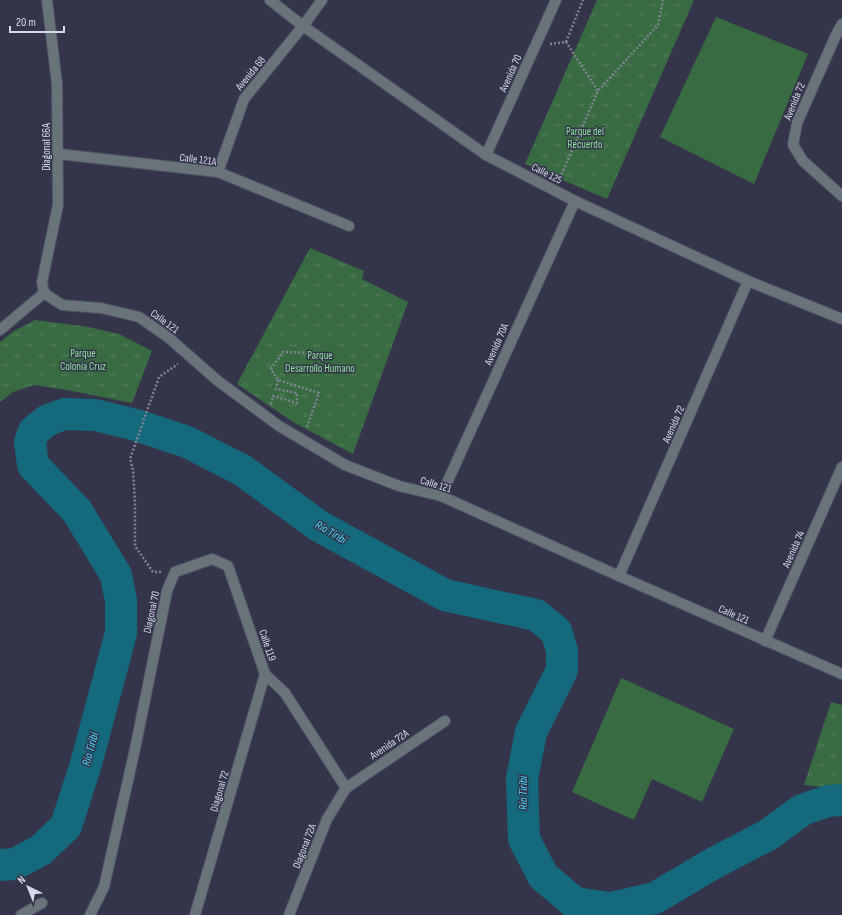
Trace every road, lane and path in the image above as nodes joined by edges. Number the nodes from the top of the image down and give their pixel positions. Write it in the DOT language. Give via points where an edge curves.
graph roads {
  1 [pos="47,0"];
  2 [pos="270,0"];
  3 [pos="322,0"];
  4 [pos="556,0"];
  5 [pos="583,0"];
  6 [pos="663,0"];
  7 [pos="842,24"];
  8 [pos="303,26"];
  9 [pos="566,42"];
  10 [pos="536,45"];
  11 [pos="598,90"];
  12 [pos="59,154"];
  13 [pos="486,155"];
  14 [pos="218,172"];
  15 [pos="554,191"];
  16 [pos="842,196"];
  17 [pos="575,201"];
  18 [pos="349,226"];
  19 [pos="748,281"];
  20 [pos="44,293"];
  21 [pos="842,319"];
  22 [pos="0,330"];
  23 [pos="322,353"];
  24 [pos="190,356"];
  25 [pos="278,380"];
  26 [pos="270,406"];
  27 [pos="306,429"];
  28 [pos="842,467"];
  29 [pos="441,496"];
  30 [pos="175,572"];
  31 [pos="619,576"];
  32 [pos="765,641"];
  33 [pos="265,674"];
  34 [pos="842,674"];
  35 [pos="444,721"];
  36 [pos="346,788"];
  37 [pos="42,903"];
  38 [pos="22,915"];
  39 [pos="90,915"];
  40 [pos="195,915"];
  41 [pos="290,915"];
  1 -- 12 [label="street, Diagonal 66A" via="58,84"];
  2 -- 8 [label="street, Calle 125"];
  3 -- 8 [label="street, Avenida 68"];
  4 -- 10 [label="street, Avenida 70"];
  5 -- 9 [label="path"];
  6 -- 11 [label="path" via="658,25"];
  7 -- 16 [label="street, Avenida 72" via="797,123 793,145 803,161"];
  8 -- 13 [label="street, Calle 125"];
  8 -- 14 [label="street, Avenida 68" via="244,99"];
  9 -- 10 [label="path"];
  9 -- 11 [label="path"];
  10 -- 13 [label="street, Avenida 70"];
  11 -- 15 [label="path"];
  12 -- 14 [label="street, Calle 121A"];
  12 -- 20 [label="street, Diagonal 66A" via="58,205 42,282"];
  13 -- 15 [label="street, Calle 125"];
  14 -- 18 [label="street, Calle 121A"];
  15 -- 17 [label="street, Calle 125"];
  17 -- 19 [label="street, Calle 125"];
  17 -- 29 [label="street, Avenida 70A"];
  19 -- 21 [label="street, Calle 125"];
  19 -- 31 [label="street, Avenida 72"];
  20 -- 22 [label="street"];
  20 -- 24 [label="street, Calle 121" via="62,305 101,308 139,316"];
  23 -- 25 [label="path" via="283,352 271,369"];
  24 -- 29 [label="street, Calle 121" via="218,381 279,426 345,465 399,486"];
  24 -- 30 [label="path" via="159,376 130,459 135,502 135,546 153,572"];
  25 -- 26 [label="path" via="276,389 297,393 297,403 273,396"];
  25 -- 27 [label="path" via="318,393"];
  28 -- 32 [label="street, Avenida 74"];
  29 -- 31 [label="street, Calle 121"];
  30 -- 33 [label="street, Calle 119" via="212,559 228,566"];
  30 -- 39 [label="street, Diagonal 70" via="167,591 104,887"];
  31 -- 32 [label="street, Calle 121"];
  32 -- 34 [label="street, Calle 121"];
  33 -- 36 [label="street, Calle 119" via="286,693"];
  33 -- 40 [label="street, Diagonal 72"];
  35 -- 36 [label="street, Avenida 72A"];
  36 -- 41 [label="street, Diagonal 72A" via="327,819"];
  37 -- 38 [label="street"];
}
